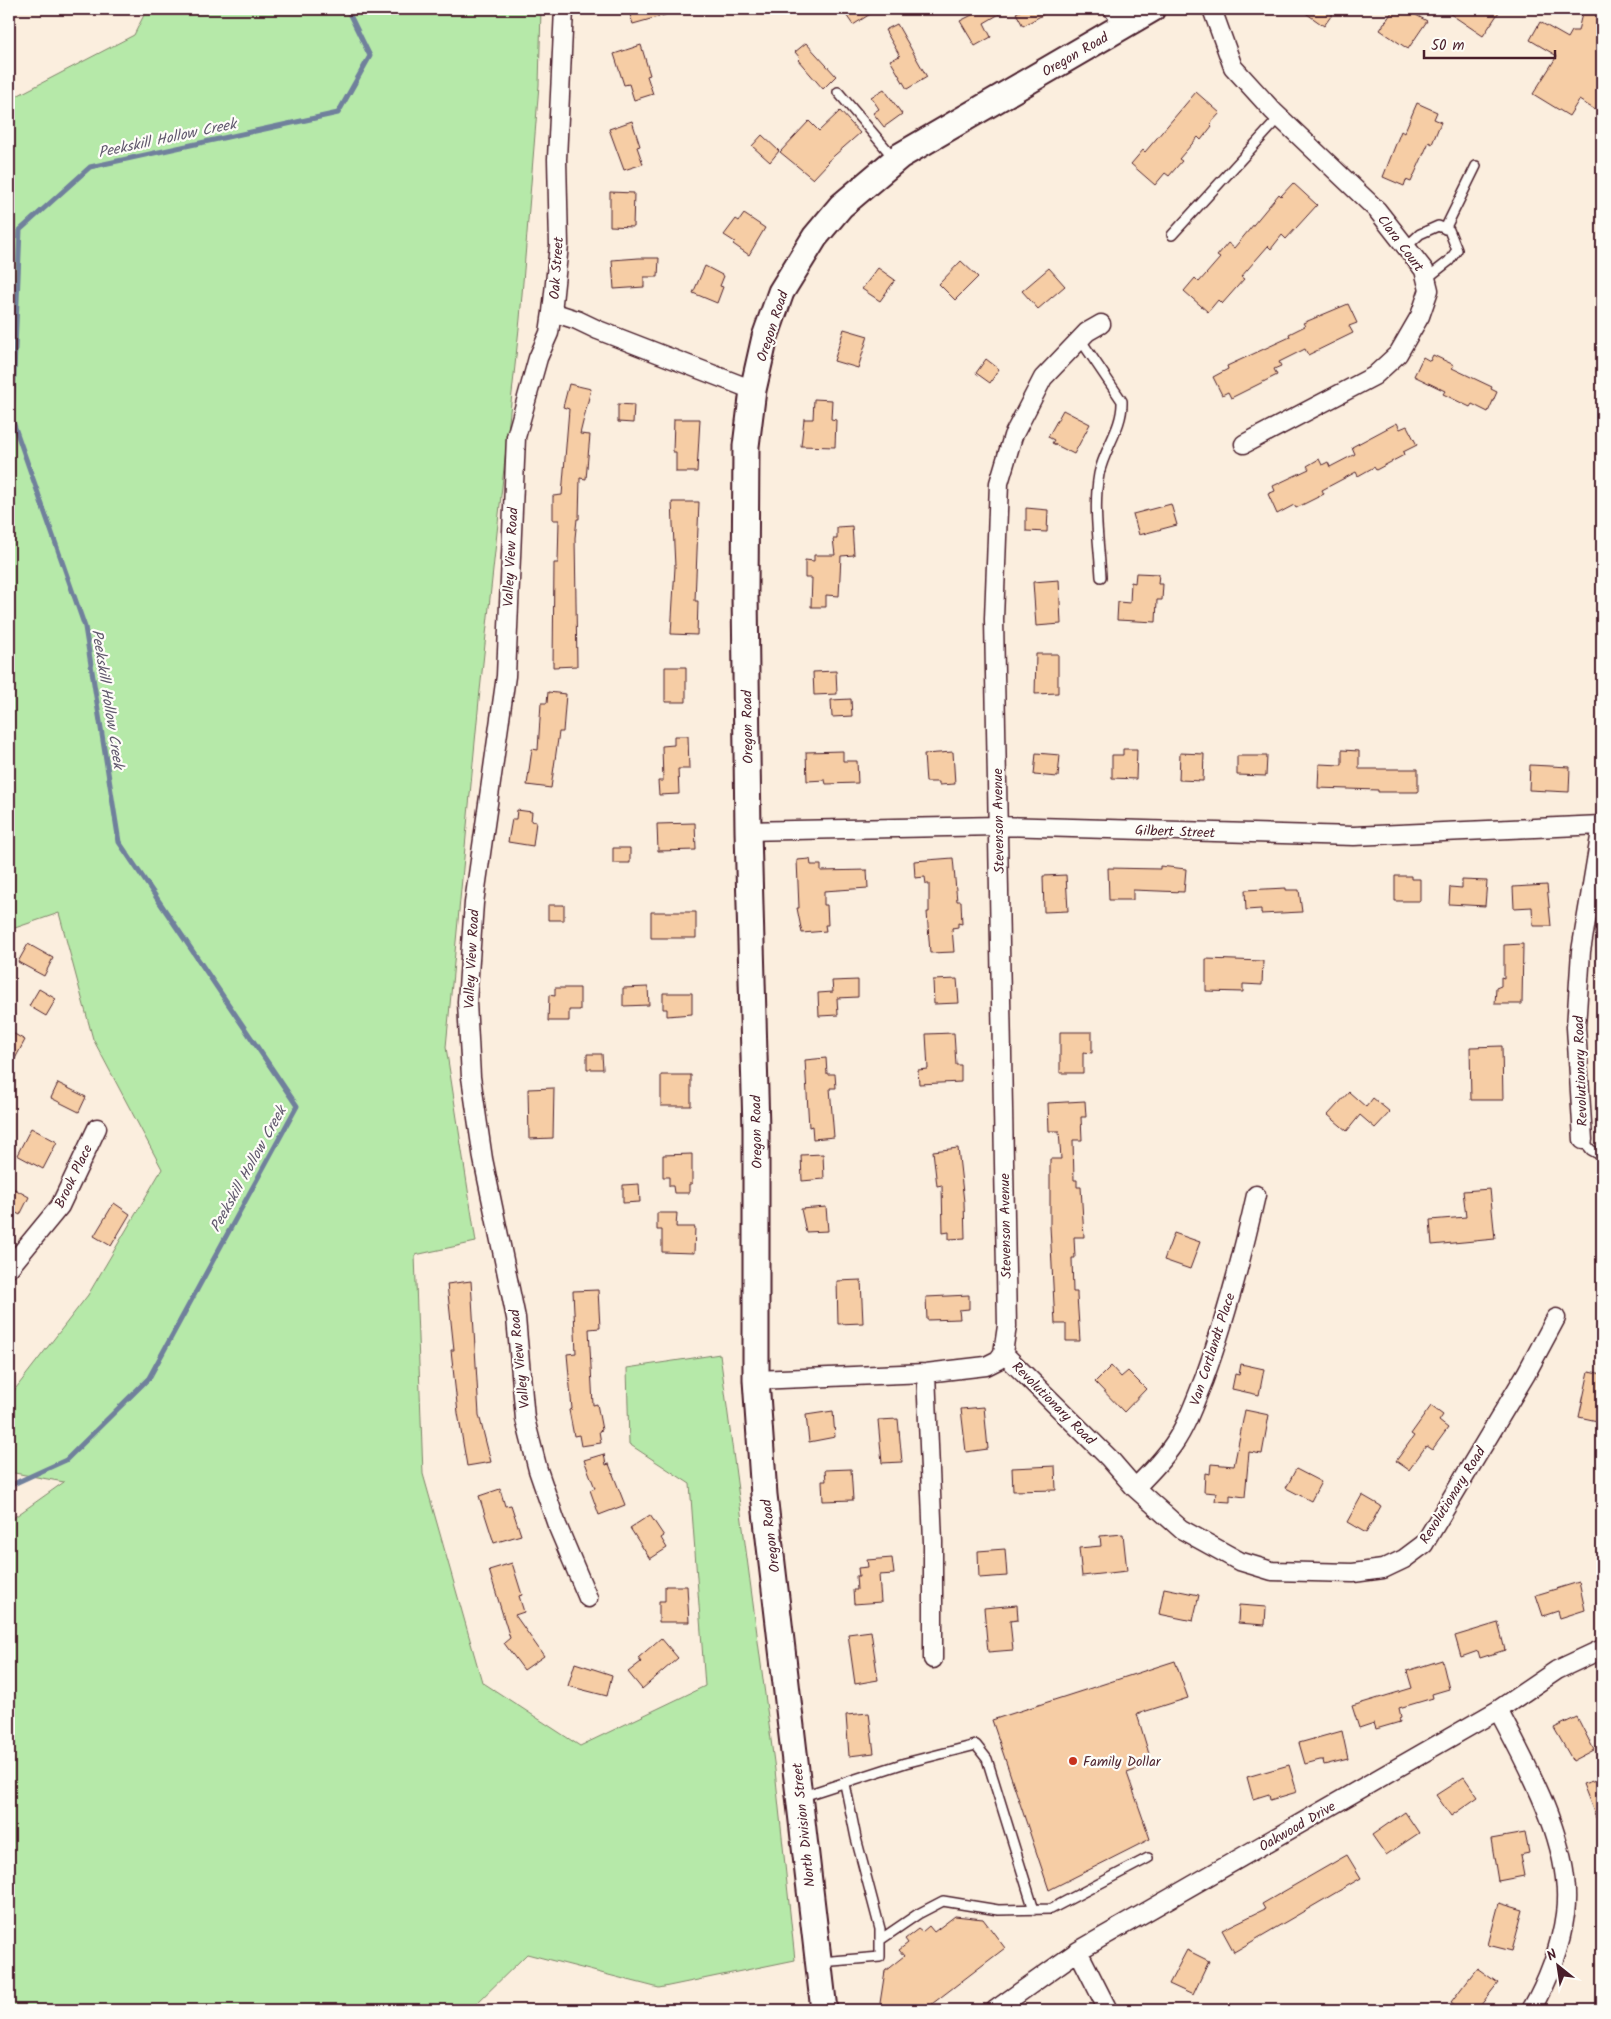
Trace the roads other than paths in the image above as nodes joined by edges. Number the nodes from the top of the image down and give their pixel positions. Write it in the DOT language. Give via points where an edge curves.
graph roads {
  1 [pos="564,9"];
  2 [pos="1152,9"];
  3 [pos="1212,9"];
  4 [pos="1119,17"];
  5 [pos="838,92"];
  6 [pos="1280,117"];
  7 [pos="896,160"];
  8 [pos="1476,166"];
  9 [pos="1445,229"];
  10 [pos="1172,235"];
  11 [pos="1407,246"];
  12 [pos="1426,278"];
  13 [pos="552,312"];
  14 [pos="1101,324"];
  15 [pos="1080,339"];
  16 [pos="752,390"];
  17 [pos="1244,444"];
  18 [pos="1101,577"];
  19 [pos="1602,825"];
  20 [pos="998,826"];
  21 [pos="748,831"];
  22 [pos="97,1128"];
  23 [pos="1584,1140"];
  24 [pos="1602,1156"];
  25 [pos="1256,1195"];
  26 [pos="9,1268"];
  27 [pos="1556,1318"];
  28 [pos="1004,1353"];
  29 [pos="926,1373"];
  30 [pos="756,1380"];
  31 [pos="1135,1488"];
  32 [pos="588,1598"];
  33 [pos="782,1640"];
  34 [pos="1602,1648"];
  35 [pos="933,1659"];
  36 [pos="1498,1710"];
  37 [pos="845,1784"];
  38 [pos="800,1797"];
  39 [pos="1148,1858"];
  40 [pos="1034,1910"];
  41 [pos="880,1940"];
  42 [pos="1078,1951"];
  43 [pos="818,1962"];
  44 [pos="824,2010"];
  45 [pos="995,2010"];
  46 [pos="1108,2010"];
  47 [pos="1531,2010"];
  1 -- 13 [label="street, Oak Street" via="557,158 559,245"];
  2 -- 4 [label="street, Oregon Road"];
  3 -- 6 [label="street, Clara Court" via="1233,67"];
  4 -- 7 [label="street, Oregon Road"];
  5 -- 7 [label="lane"];
  6 -- 10 [label="lane"];
  6 -- 11 [label="street, Clara Court" via="1377,210"];
  7 -- 16 [label="street, Oregon Road" via="841,206 814,237 797,264 781,292 764,337"];
  8 -- 9 [label="lane"];
  9 -- 11 [label="lane" via="1438,226 1420,234"];
  9 -- 12 [label="lane" via="1449,230 1457,250 1448,262"];
  11 -- 12 [label="street, Clara Court"];
  12 -- 17 [label="street, Clara Court" via="1429,290 1420,316 1398,354 1374,376"];
  13 -- 16 [label="street, Oak Street"];
  13 -- 32 [label="street, Valley View Road" via="549,332 538,358 516,437 506,676 474,903 467,1002 471,1077 483,1159 516,1318 525,1419 538,1470"];
  14 -- 15 [label="street, Stevenson Avenue"];
  15 -- 18 [label="lane" via="1122,401 1120,419 1100,472 1097,491"];
  15 -- 20 [label="street, Stevenson Avenue" via="1043,378 1013,436 999,483 994,619"];
  16 -- 21 [label="street, Oregon Road" via="746,466"];
  19 -- 20 [label="street, Gilbert Street" via="1354,836"];
  19 -- 23 [label="street, Revolutionary Road" via="1581,951 1576,1027"];
  20 -- 21 [label="street, Gilbert Street"];
  20 -- 28 [label="street, Stevenson Avenue" via="1007,1326"];
  21 -- 30 [label="street, Oregon Road" via="756,1129"];
  22 -- 26 [label="street, Brook Place" via="60,1206"];
  23 -- 24 [label="lane" via="1591,1150"];
  25 -- 31 [label="street, Van Cortlandt Place" via="1214,1352 1192,1411 1174,1444"];
  27 -- 31 [label="street, Revolutionary Road" via="1424,1544 1383,1569 1353,1573 1272,1571 1240,1561 1181,1529"];
  28 -- 29 [label="street" via="986,1366"];
  28 -- 31 [label="street, Revolutionary Road"];
  29 -- 30 [label="street"];
  29 -- 35 [label="street" via="933,1542"];
  30 -- 33 [label="street, Oregon Road" via="764,1495"];
  33 -- 38 [label="street, North Division Street"];
  34 -- 36 [label="street, Oakwood Drive" via="1557,1670"];
  36 -- 42 [label="street, Oakwood Drive"];
  36 -- 47 [label="street" via="1532,1774 1552,1824 1565,1876 1565,1913 1555,1954"];
  37 -- 38 [label="lane"];
  37 -- 40 [label="lane" via="906,1763 976,1745 987,1759"];
  37 -- 41 [label="lane"];
  38 -- 43 [label="street, North Division Street"];
  39 -- 40 [label="lane" via="1051,1909"];
  40 -- 41 [label="lane" via="998,1910 944,1901"];
  41 -- 43 [label="lane" via="880,1957"];
  42 -- 45 [label="street, Oakwood Drive"];
  42 -- 46 [label="street"];
  43 -- 44 [label="street, North Division Street"];
}
